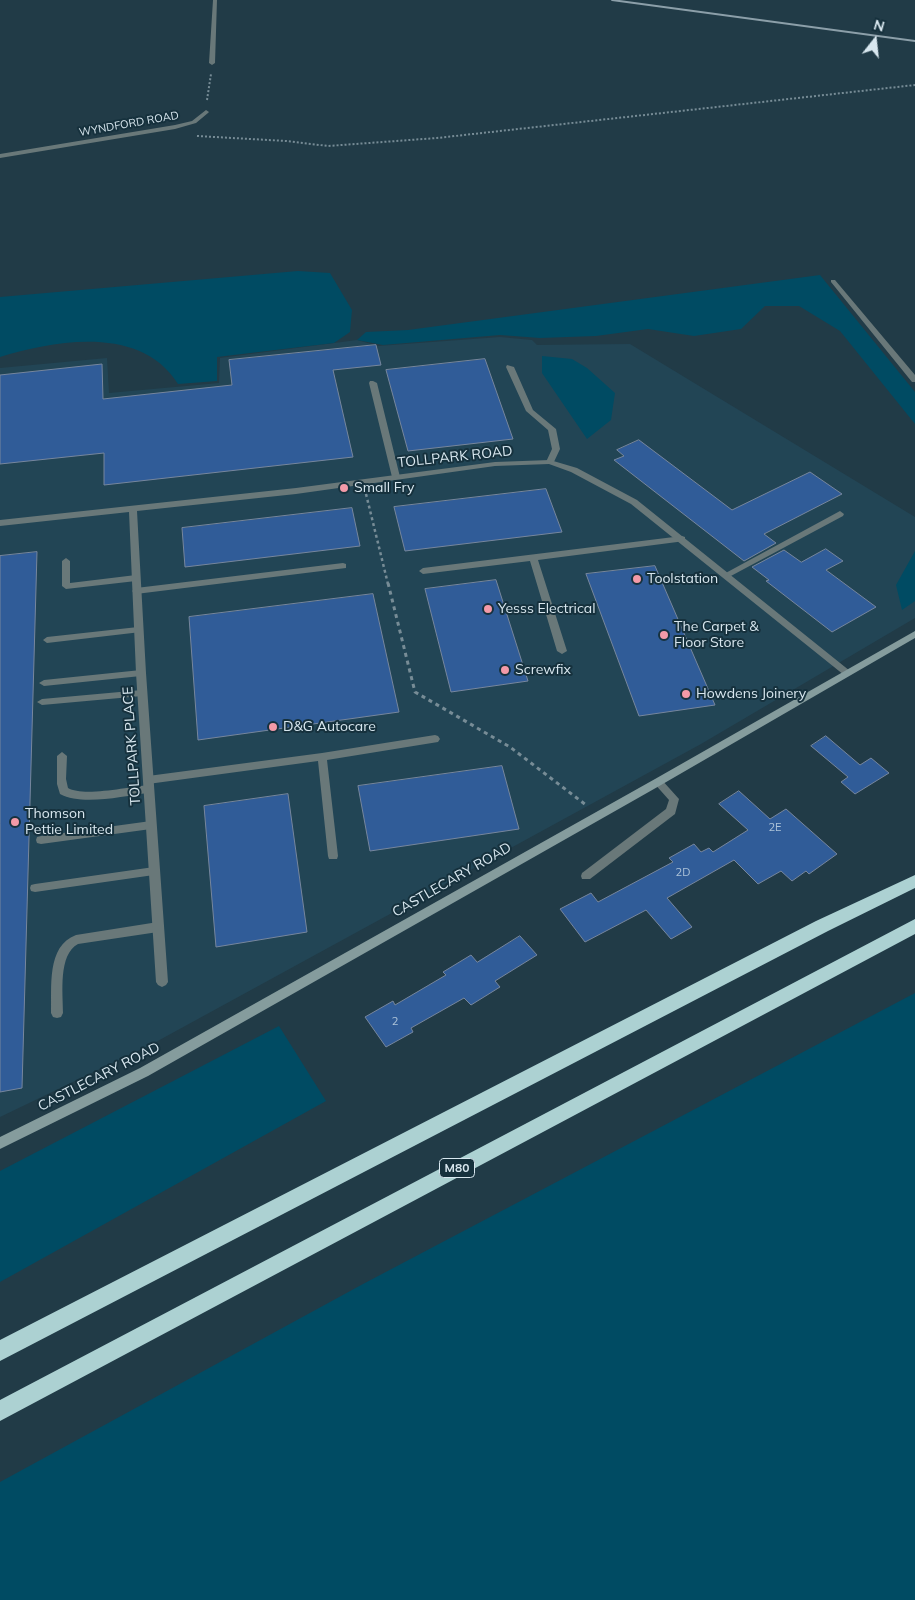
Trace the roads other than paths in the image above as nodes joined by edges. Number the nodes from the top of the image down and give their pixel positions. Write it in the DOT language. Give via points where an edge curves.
graph roads {
  1 [pos="215,0"];
  2 [pos="212,64"];
  3 [pos="206,112"];
  4 [pos="0,156"];
  5 [pos="833,281"];
  6 [pos="510,366"];
  7 [pos="915,380"];
  8 [pos="373,383"];
  9 [pos="550,462"];
  10 [pos="396,477"];
  11 [pos="133,509"];
  12 [pos="840,514"];
  13 [pos="0,524"];
  14 [pos="682,539"];
  15 [pos="533,558"];
  16 [pos="66,561"];
  17 [pos="343,566"];
  18 [pos="423,571"];
  19 [pos="726,575"];
  20 [pos="136,578"];
  21 [pos="136,591"];
  22 [pos="138,630"];
  23 [pos="915,634"];
  24 [pos="47,640"];
  25 [pos="562,650"];
  26 [pos="141,673"];
  27 [pos="847,673"];
  28 [pos="44,683"];
  29 [pos="142,693"];
  30 [pos="42,702"];
  31 [pos="435,738"];
  32 [pos="62,756"];
  33 [pos="322,757"];
  34 [pos="658,782"];
  35 [pos="148,784"];
  36 [pos="151,825"];
  37 [pos="41,840"];
  38 [pos="333,856"];
  39 [pos="154,872"];
  40 [pos="586,876"];
  41 [pos="915,881"];
  42 [pos="36,888"];
  43 [pos="915,926"];
  44 [pos="158,927"];
  45 [pos="162,982"];
  46 [pos="57,1013"];
  47 [pos="0,1143"];
  48 [pos="0,1351"];
  49 [pos="0,1411"];
  1 -- 2 [label="street"];
  3 -- 4 [label="street, WYNDFORD ROAD" via="194,122 175,127"];
  5 -- 7 [label="street"];
  6 -- 9 [label="street" via="530,411 552,429 556,449"];
  8 -- 10 [label="street"];
  9 -- 10 [label="street, TOLLPARK ROAD" via="495,464"];
  9 -- 14 [label="street, TOLLPARK ROAD" via="574,470 634,502"];
  10 -- 11 [label="street, TOLLPARK ROAD"];
  11 -- 13 [label="street, TOLLPARK ROAD"];
  11 -- 20 [label="street, TOLLPARK PLACE"];
  12 -- 19 [label="street"];
  14 -- 15 [label="street"];
  14 -- 19 [label="street, TOLLPARK ROAD"];
  15 -- 18 [label="street"];
  15 -- 25 [label="street"];
  16 -- 20 [label="street" via="66,586"];
  17 -- 21 [label="street"];
  19 -- 27 [label="street, TOLLPARK ROAD"];
  20 -- 21 [label="street, TOLLPARK PLACE"];
  21 -- 22 [label="street, TOLLPARK PLACE"];
  22 -- 24 [label="street"];
  22 -- 26 [label="street, TOLLPARK PLACE"];
  23 -- 27 [label="main road, CASTLECARY ROAD"];
  26 -- 28 [label="street"];
  26 -- 29 [label="street, TOLLPARK PLACE"];
  27 -- 34 [label="main road, CASTLECARY ROAD"];
  29 -- 30 [label="street"];
  29 -- 35 [label="street, TOLLPARK PLACE"];
  31 -- 33 [label="street"];
  32 -- 35 [label="street" via="62,786 67,794 84,796"];
  33 -- 35 [label="street"];
  33 -- 38 [label="street"];
  34 -- 40 [label="street" via="674,799 671,811"];
  34 -- 47 [label="main road, CASTLECARY ROAD" via="144,1072"];
  35 -- 36 [label="street, TOLLPARK PLACE"];
  36 -- 37 [label="street"];
  36 -- 39 [label="street, TOLLPARK PLACE"];
  39 -- 42 [label="street"];
  39 -- 44 [label="street, TOLLPARK PLACE"];
  41 -- 48 [label="highway"];
  43 -- 49 [label="highway, M80"];
  44 -- 45 [label="street, TOLLPARK PLACE"];
  44 -- 46 [label="street" via="76,940 67,945 60,957"];
}
